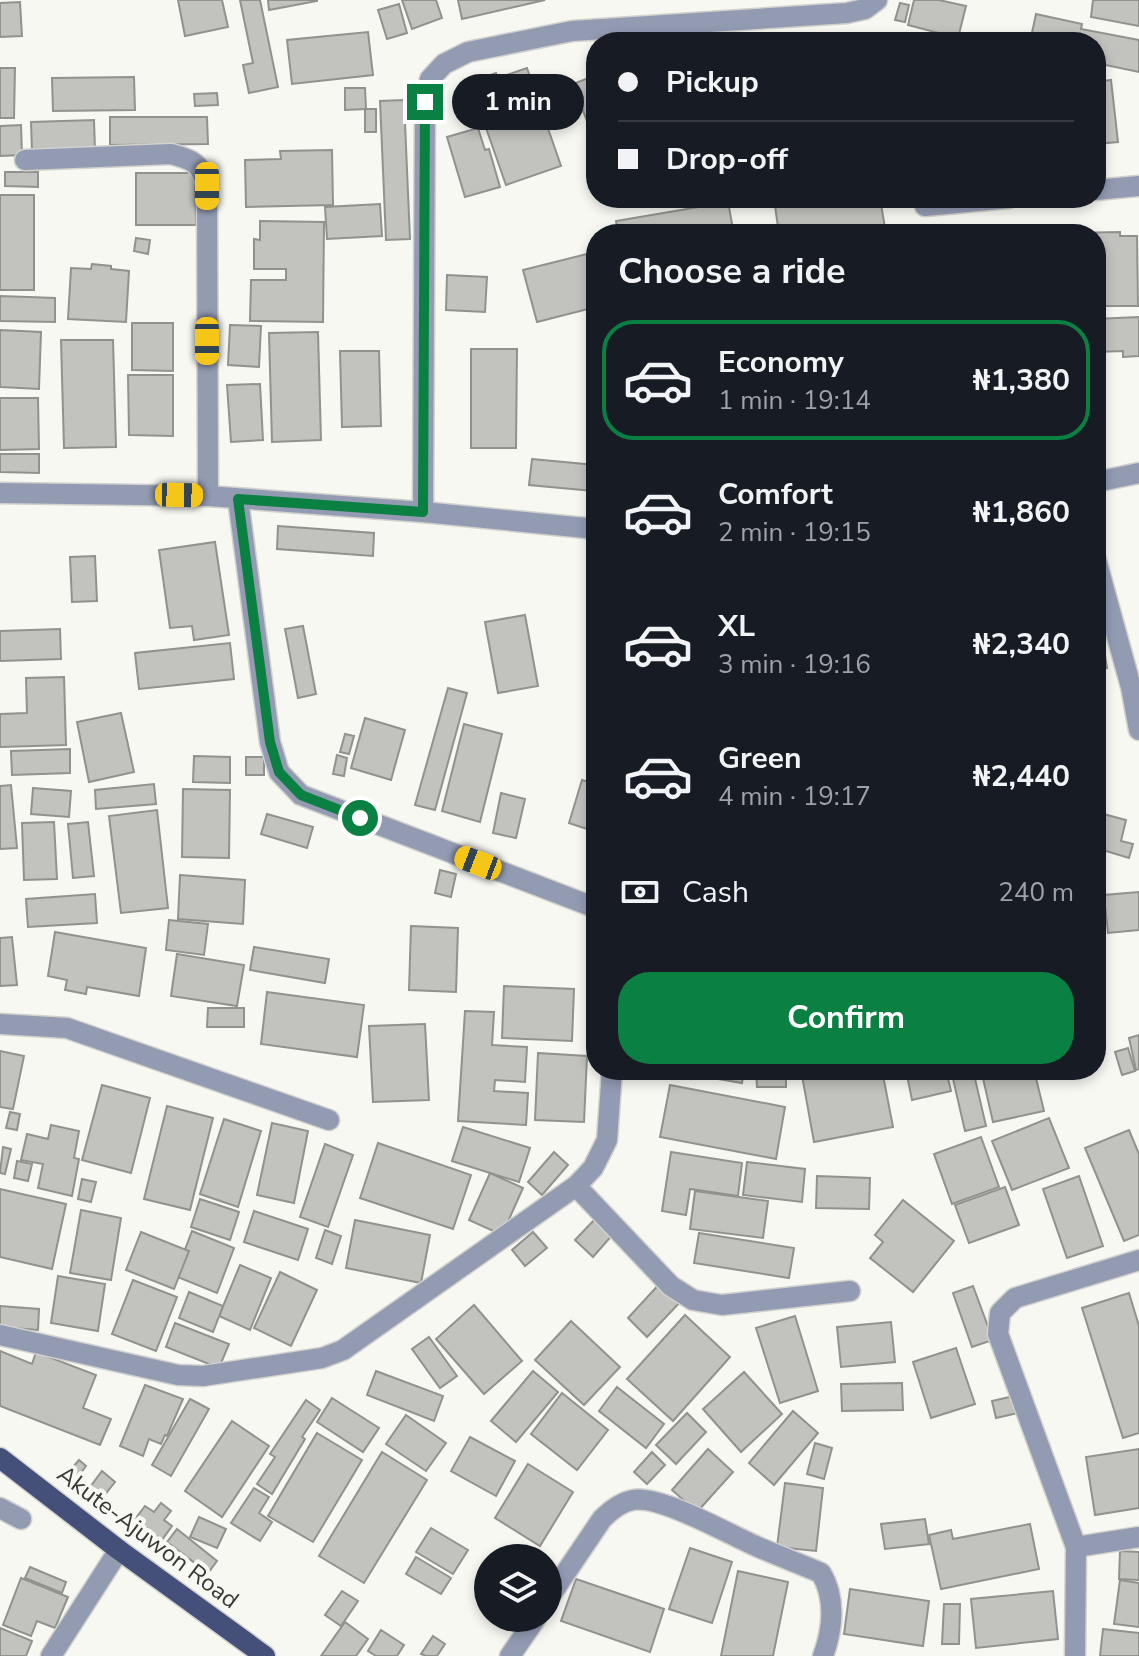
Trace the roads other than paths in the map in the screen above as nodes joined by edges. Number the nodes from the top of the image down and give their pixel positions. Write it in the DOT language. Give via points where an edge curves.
graph roads {
  1 [pos="877,0"];
  2 [pos="25,160"];
  3 [pos="1139,186"];
  4 [pos="1106,189"];
  5 [pos="1139,473"];
  6 [pos="1106,480"];
  7 [pos="0,493"];
  8 [pos="208,496"];
  9 [pos="238,499"];
  10 [pos="423,512"];
  11 [pos="586,528"];
  12 [pos="1106,596"];
  13 [pos="1139,730"];
  14 [pos="586,904"];
  15 [pos="0,1024"];
  16 [pos="611,1080"];
  17 [pos="329,1120"];
  18 [pos="576,1186"];
  19 [pos="1139,1260"];
  20 [pos="850,1291"];
  21 [pos="0,1335"];
  22 [pos="0,1458"];
  23 [pos="0,1508"];
  24 [pos="21,1519"];
  25 [pos="1139,1537"];
  26 [pos="1076,1547"];
  27 [pos="119,1550"];
  28 [pos="562,1578"];
  29 [pos="526,1632"];
  30 [pos="51,1656"];
  31 [pos="265,1656"];
  32 [pos="510,1656"];
  33 [pos="823,1656"];
  34 [pos="1075,1656"];
  1 -- 10 [label="street" via="847,13 572,31 468,52 444,64 430,79 425,102"];
  2 -- 8 [label="street" via="171,154 202,169 207,186"];
  3 -- 4 [label="street"];
  5 -- 6 [label="street"];
  7 -- 8 [label="street"];
  8 -- 9 [label="street"];
  9 -- 10 [label="street"];
  9 -- 14 [label="street" via="270,742 279,772 301,795"];
  10 -- 11 [label="street"];
  12 -- 13 [label="street"];
  15 -- 17 [label="street" via="67,1028"];
  16 -- 18 [label="street" via="607,1140 593,1168"];
  18 -- 20 [label="street" via="671,1286 693,1300 722,1305"];
  18 -- 21 [label="street" via="343,1350 322,1358 178,1375"];
  19 -- 26 [label="street" via="1015,1298 1000,1313 998,1334"];
  22 -- 27 [label="main road, Akute-Ajuwon Road"];
  23 -- 24 [label="street"];
  25 -- 26 [label="street"];
  26 -- 34 [label="street"];
  27 -- 30 [label="street"];
  27 -- 31 [label="main road, Akute-Ajuwon Road"];
  28 -- 33 [label="street" via="612,1510 631,1500 668,1505 821,1573 831,1593 832,1619"];
  29 -- 32 [label="street"];
}
